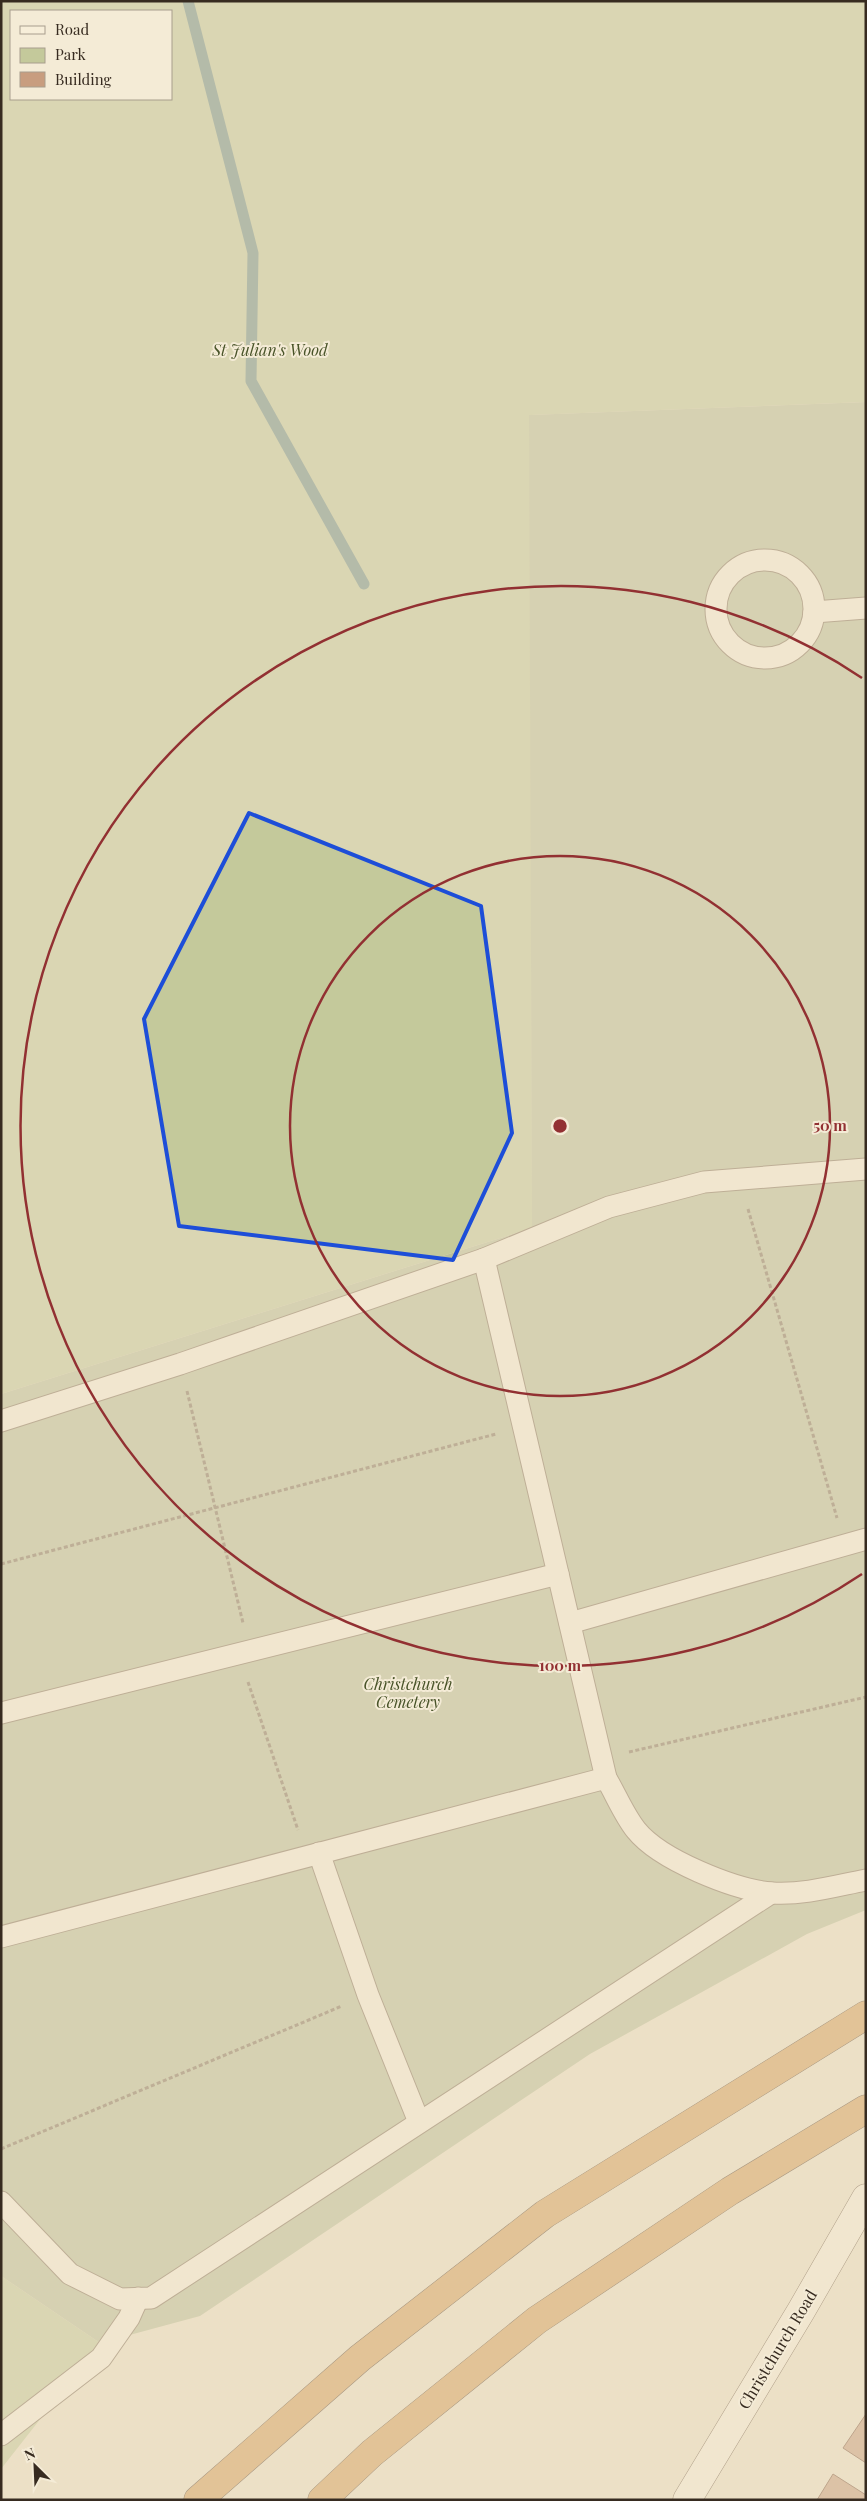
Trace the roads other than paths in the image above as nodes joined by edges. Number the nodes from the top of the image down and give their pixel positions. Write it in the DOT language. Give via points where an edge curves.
graph roads {
  1 [pos="866,608"];
  2 [pos="814,612"];
  3 [pos="866,1169"];
  4 [pos="484,1259"];
  5 [pos="1,1421"];
  6 [pos="866,1539"];
  7 [pos="558,1574"];
  8 [pos="570,1624"];
  9 [pos="1,1714"];
  10 [pos="604,1768"];
  11 [pos="313,1855"];
  12 [pos="866,1880"];
  13 [pos="771,1893"];
  14 [pos="1,1937"];
  15 [pos="866,2014"];
  16 [pos="866,2109"];
  17 [pos="419,2122"];
  18 [pos="866,2198"];
  19 [pos="1,2202"];
  20 [pos="138,2298"];
  21 [pos="3,2430"];
  22 [pos="198,2500"];
  23 [pos="322,2500"];
  24 [pos="687,2500"];
  1 -- 2 [label="lane"];
  2 -- 2 [label="lane" via="807,583 795,570 780,562 763,560 738,568 725,582 717,598 716,617 722,633 736,648 758,657 781,655 800,643 810,629"];
  3 -- 4 [label="lane" via="704,1182 609,1208"];
  4 -- 5 [label="lane" via="180,1364"];
  4 -- 7 [label="lane"];
  6 -- 8 [label="lane"];
  7 -- 8 [label="lane"];
  7 -- 9 [label="lane"];
  8 -- 10 [label="lane"];
  10 -- 11 [label="lane"];
  10 -- 13 [label="lane" via="637,1831 670,1858 714,1878"];
  11 -- 14 [label="lane"];
  11 -- 17 [label="lane"];
  12 -- 13 [label="lane" via="810,1892"];
  13 -- 17 [label="lane"];
  15 -- 22 [label="highway" via="545,2214 360,2358"];
  16 -- 23 [label="highway" via="730,2191 537,2320 372,2453"];
  17 -- 20 [label="lane" via="151,2298"];
  18 -- 24 [label="street, Christchurch Road"];
  19 -- 20 [label="lane" via="70,2274 120,2298"];
  20 -- 21 [label="lane" via="129,2318 101,2358"];
}
